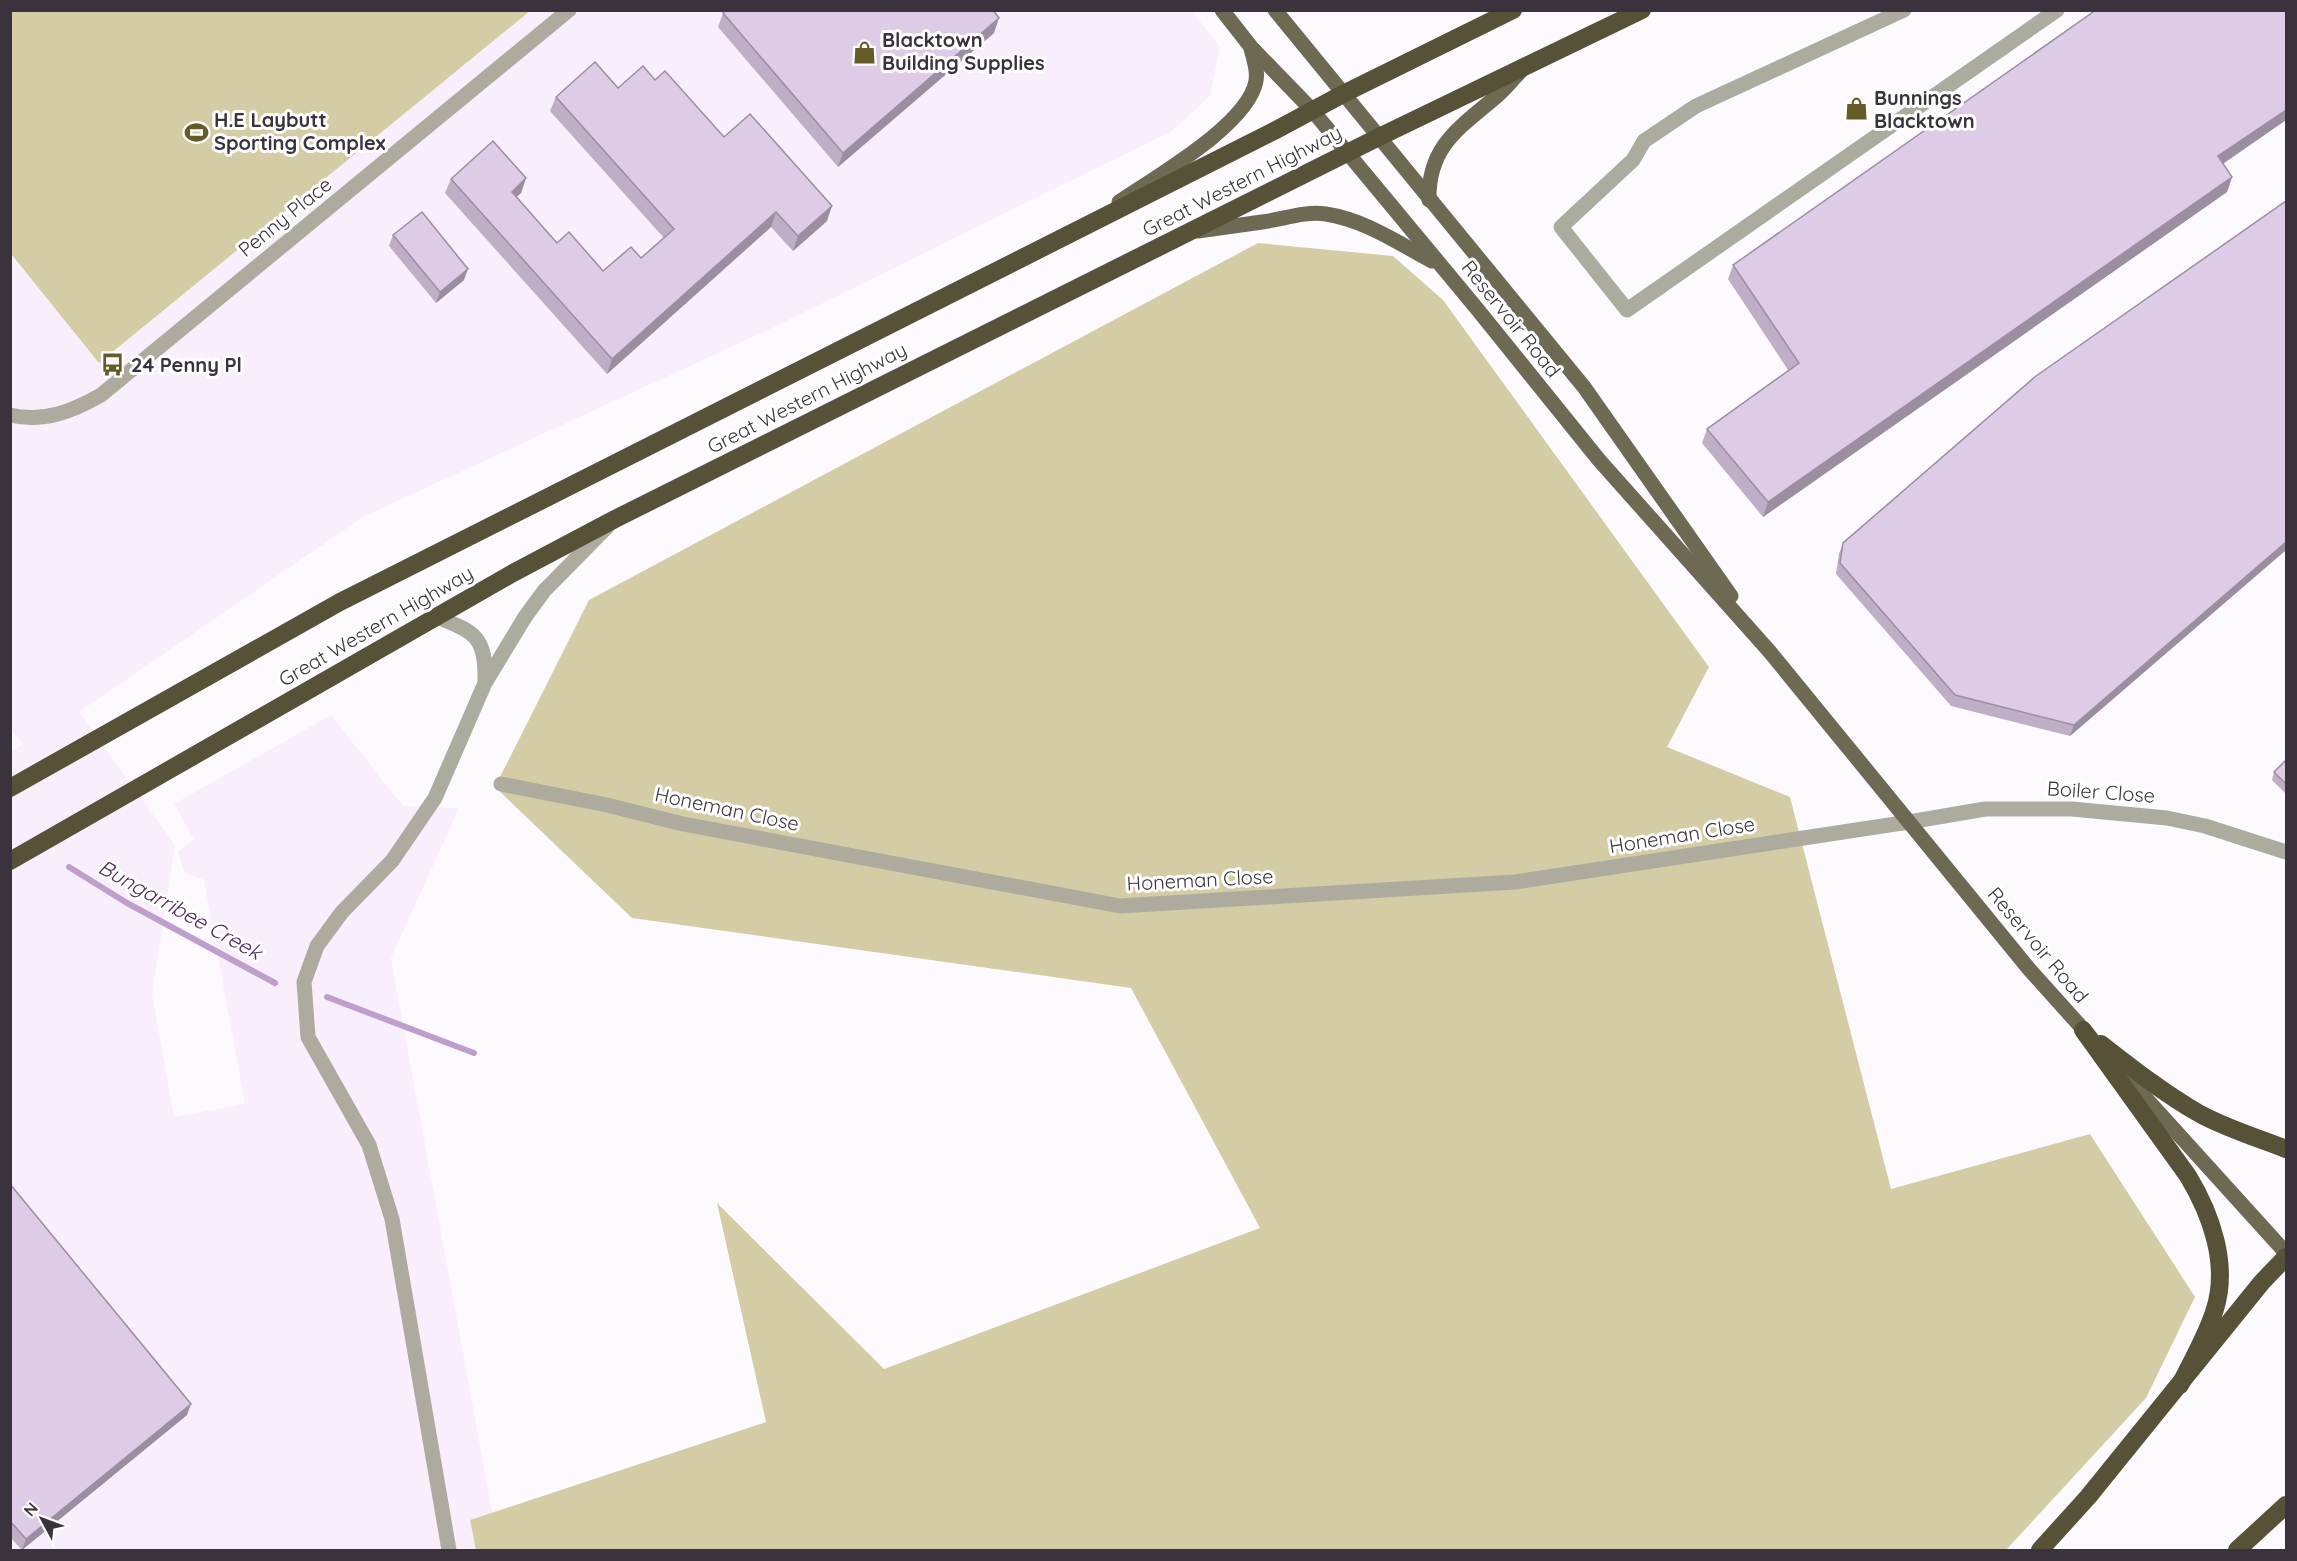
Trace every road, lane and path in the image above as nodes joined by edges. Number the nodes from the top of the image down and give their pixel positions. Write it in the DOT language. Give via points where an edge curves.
graph roads {
  1 [pos="569,10"];
  2 [pos="1222,10"];
  3 [pos="1275,10"];
  4 [pos="1513,10"];
  5 [pos="1642,10"];
  6 [pos="1904,10"];
  7 [pos="2057,10"];
  8 [pos="1251,47"];
  9 [pos="1525,67"];
  10 [pos="1343,94"];
  11 [pos="1312,110"];
  12 [pos="1378,137"];
  13 [pos="1348,153"];
  14 [pos="1429,200"];
  15 [pos="1082,228"];
  16 [pos="1191,232"];
  17 [pos="1440,265"];
  18 [pos="10,415"];
  19 [pos="615,519"];
  20 [pos="437,617"];
  21 [pos="1770,652"];
  22 [pos="485,683"];
  23 [pos="501,784"];
  24 [pos="10,788"];
  25 [pos="1909,822"];
  26 [pos="2286,852"];
  27 [pos="10,861"];
  28 [pos="2083,1030"];
  29 [pos="2286,1149"];
  30 [pos="2286,1255"];
  31 [pos="2180,1385"];
  32 [pos="2286,1505"];
  33 [pos="449,1551"];
  34 [pos="2040,1551"];
  35 [pos="2237,1551"];
  1 -- 18 [label="street, Penny Place" via="101,395 69,412 31,418"];
  2 -- 8 [label="main road, Reservoir Road"];
  3 -- 10 [label="main road, Reservoir Road"];
  4 -- 10 [label="highway, Great Western Highway"];
  5 -- 9 [label="highway, Great Western Highway"];
  6 -- 7 [label="street" via="1696,106 1644,141 1633,159 1561,227 1627,310"];
  8 -- 11 [label="main road, Reservoir Road"];
  8 -- 15 [label="main road" via="1256,81 1240,113 1214,137"];
  9 -- 12 [label="highway, Great Western Highway"];
  9 -- 14 [label="main road" via="1448,139 1432,168"];
  10 -- 11 [label="highway, Great Western Highway"];
  10 -- 12 [label="main road, Reservoir Road"];
  11 -- 13 [label="main road, Reservoir Road"];
  11 -- 15 [label="highway, Great Western Highway"];
  12 -- 13 [label="highway, Great Western Highway"];
  12 -- 14 [label="main road, Reservoir Road"];
  13 -- 16 [label="highway, Great Western Highway"];
  13 -- 17 [label="main road, Reservoir Road"];
  14 -- 21 [label="main road, Reservoir Road" via="1584,387"];
  15 -- 24 [label="highway, Great Western Highway" via="340,602"];
  16 -- 17 [label="main road" via="1298,214 1327,214 1380,231"];
  16 -- 19 [label="highway, Great Western Highway"];
  17 -- 21 [label="main road, Reservoir Road" via="1599,460"];
  19 -- 20 [label="highway, Great Western Highway"];
  19 -- 22 [label="street" via="543,591"];
  20 -- 22 [label="street" via="464,628 478,639 486,657"];
  20 -- 27 [label="highway, Great Western Highway"];
  21 -- 25 [label="main road, Reservoir Road"];
  22 -- 33 [label="street" via="435,798 392,861 342,912 317,946 304,982 308,1036 369,1145 392,1219"];
  23 -- 25 [label="street, Honeman Close" via="683,824 1120,906 1515,882"];
  25 -- 26 [label="street, Boiler Close" via="2015,807 2125,812 2205,826"];
  25 -- 28 [label="main road, Reservoir Road"];
  28 -- 29 [label="highway" via="2201,1114"];
  28 -- 30 [label="main road, Reservoir Road"];
  28 -- 31 [label="highway" via="2188,1176 2203,1200 2212,1226 2219,1278 2216,1307"];
  30 -- 31 [label="highway"];
  31 -- 34 [label="highway"];
  32 -- 35 [label="highway"];
}
